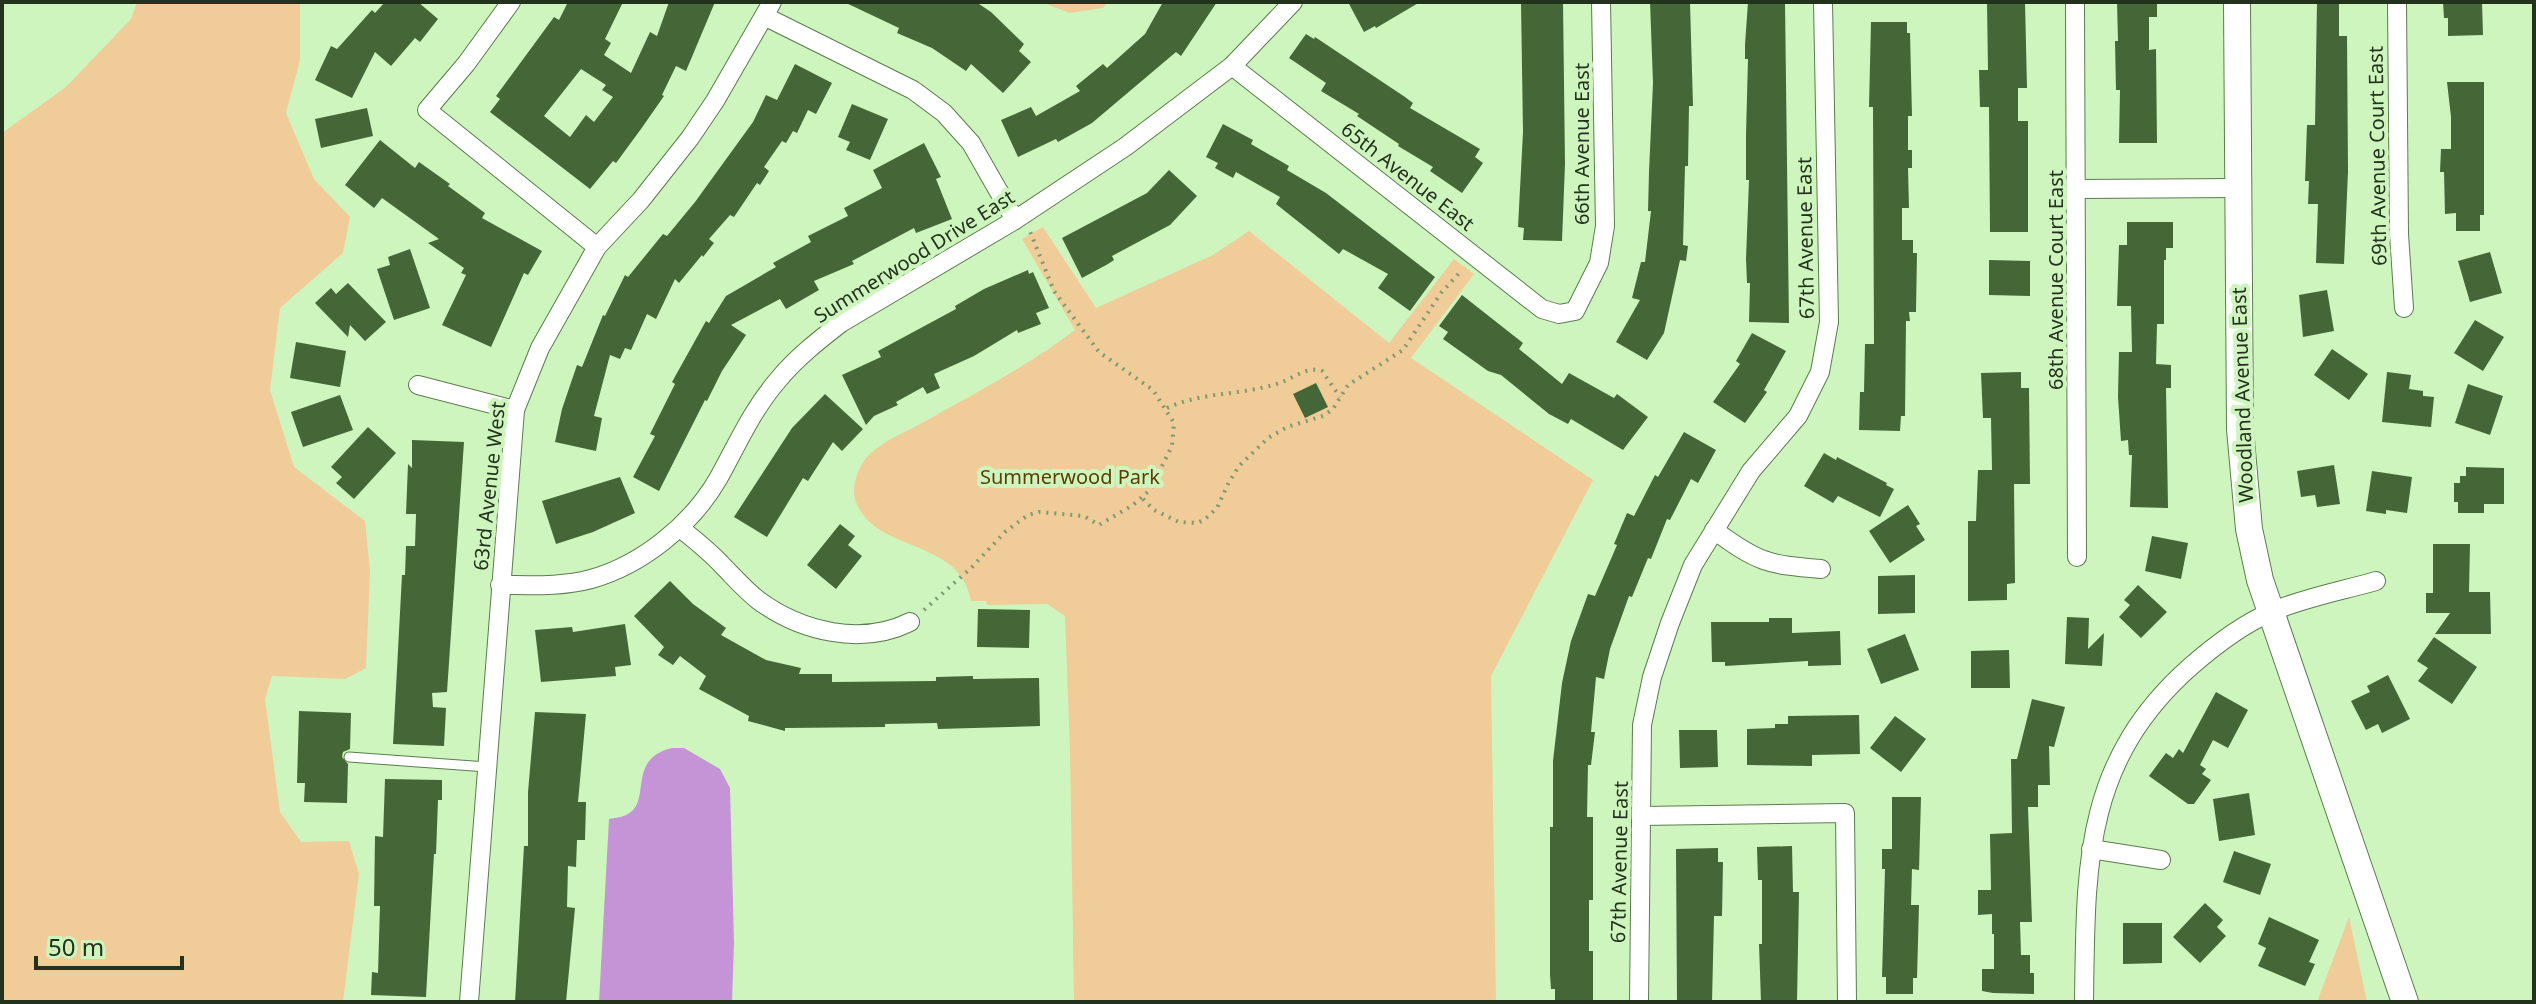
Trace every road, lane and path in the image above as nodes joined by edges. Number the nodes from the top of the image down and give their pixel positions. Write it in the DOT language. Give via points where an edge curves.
graph roads {
  1 [pos="511,2"];
  2 [pos="1293,2"];
  3 [pos="1601,2"];
  4 [pos="1823,2"];
  5 [pos="2075,2"];
  6 [pos="2237,2"];
  7 [pos="2397,2"];
  8 [pos="768,9"];
  9 [pos="1232,66"];
  10 [pos="2237,188"];
  11 [pos="2077,189"];
  12 [pos="1018,218"];
  13 [pos="597,247"];
  14 [pos="1472,254"];
  15 [pos="2404,308"];
  16 [pos="1559,314"];
  17 [pos="418,385"];
  18 [pos="1340,397"];
  19 [pos="1167,408"];
  20 [pos="515,410"];
  21 [pos="1143,499"];
  22 [pos="680,528"];
  23 [pos="1714,530"];
  24 [pos="2077,557"];
  25 [pos="1821,569"];
  26 [pos="2376,581"];
  27 [pos="500,585"];
  28 [pos="2272,612"];
  29 [pos="910,622"];
  30 [pos="349,757"];
  31 [pos="487,767"];
  32 [pos="1641,816"];
  33 [pos="2091,849"];
  34 [pos="2161,860"];
  35 [pos="469,1002"];
  36 [pos="1639,1002"];
  37 [pos="1847,1002"];
  38 [pos="2084,1002"];
  39 [pos="2405,1002"];
  1 -- 13 [label="street" via="427,110"];
  2 -- 9 [label="street, Summerwood Drive East"];
  3 -- 16 [label="street, 66th Avenue East" via="1605,226 1599,263 1575,311"];
  4 -- 23 [label="street, 67th Avenue East" via="1829,322 1820,372 1798,416 1751,471"];
  5 -- 11 [label="street, 68th Avenue Court East"];
  6 -- 10 [label="street, Woodland Avenue East"];
  7 -- 15 [label="street, 69th Avenue Court East"];
  8 -- 12 [label="street" via="913,90 944,113 971,143"];
  8 -- 13 [label="street, 63rd Avenue West" via="690,138"];
  9 -- 12 [label="street, Summerwood Drive East" via="1125,147"];
  9 -- 14 [label="street, 65th Avenue East"];
  10 -- 11 [label="street"];
  10 -- 28 [label="street, Woodland Avenue East" via="2242,478 2260,580"];
  11 -- 24 [label="street, 68th Avenue Court East"];
  12 -- 19 [label="path" via="1032,234 1054,291 1099,352 1153,390"];
  12 -- 22 [label="street, Summerwood Drive East" via="841,323 802,356 761,402 718,479"];
  13 -- 20 [label="street, 63rd Avenue West" via="540,348"];
  14 -- 16 [label="street, 65th Avenue East" via="1542,309"];
  14 -- 18 [label="path" via="1403,350 1348,385"];
  17 -- 20 [label="street"];
  18 -- 19 [label="path" via="1322,371 1313,369 1267,387"];
  18 -- 21 [label="path" via="1323,416 1268,438 1232,475 1217,508 1204,520 1179,522"];
  19 -- 21 [label="path" via="1174,423 1172,446"];
  20 -- 27 [label="street, 63rd Avenue West"];
  21 -- 29 [label="path" via="1099,525 1084,516 1028,515"];
  22 -- 27 [label="street, Summerwood Drive East" via="638,557 592,579"];
  22 -- 29 [label="street" via="759,600 807,625 859,636 890,632"];
  23 -- 25 [label="street" via="1749,556 1779,566"];
  23 -- 32 [label="street, 67th Avenue East" via="1693,565 1652,677 1642,725"];
  26 -- 28 [label="street"];
  27 -- 31 [label="street, 63rd Avenue West"];
  28 -- 33 [label="street" via="2204,654 2139,721 2122,747"];
  28 -- 39 [label="street, Woodland Avenue East"];
  30 -- 31 [label="lane"];
  31 -- 35 [label="street, 63rd Avenue West"];
  32 -- 36 [label="street, 67th Avenue East"];
  32 -- 37 [label="street" via="1845,813"];
  33 -- 34 [label="street"];
  33 -- 38 [label="street"];
}
